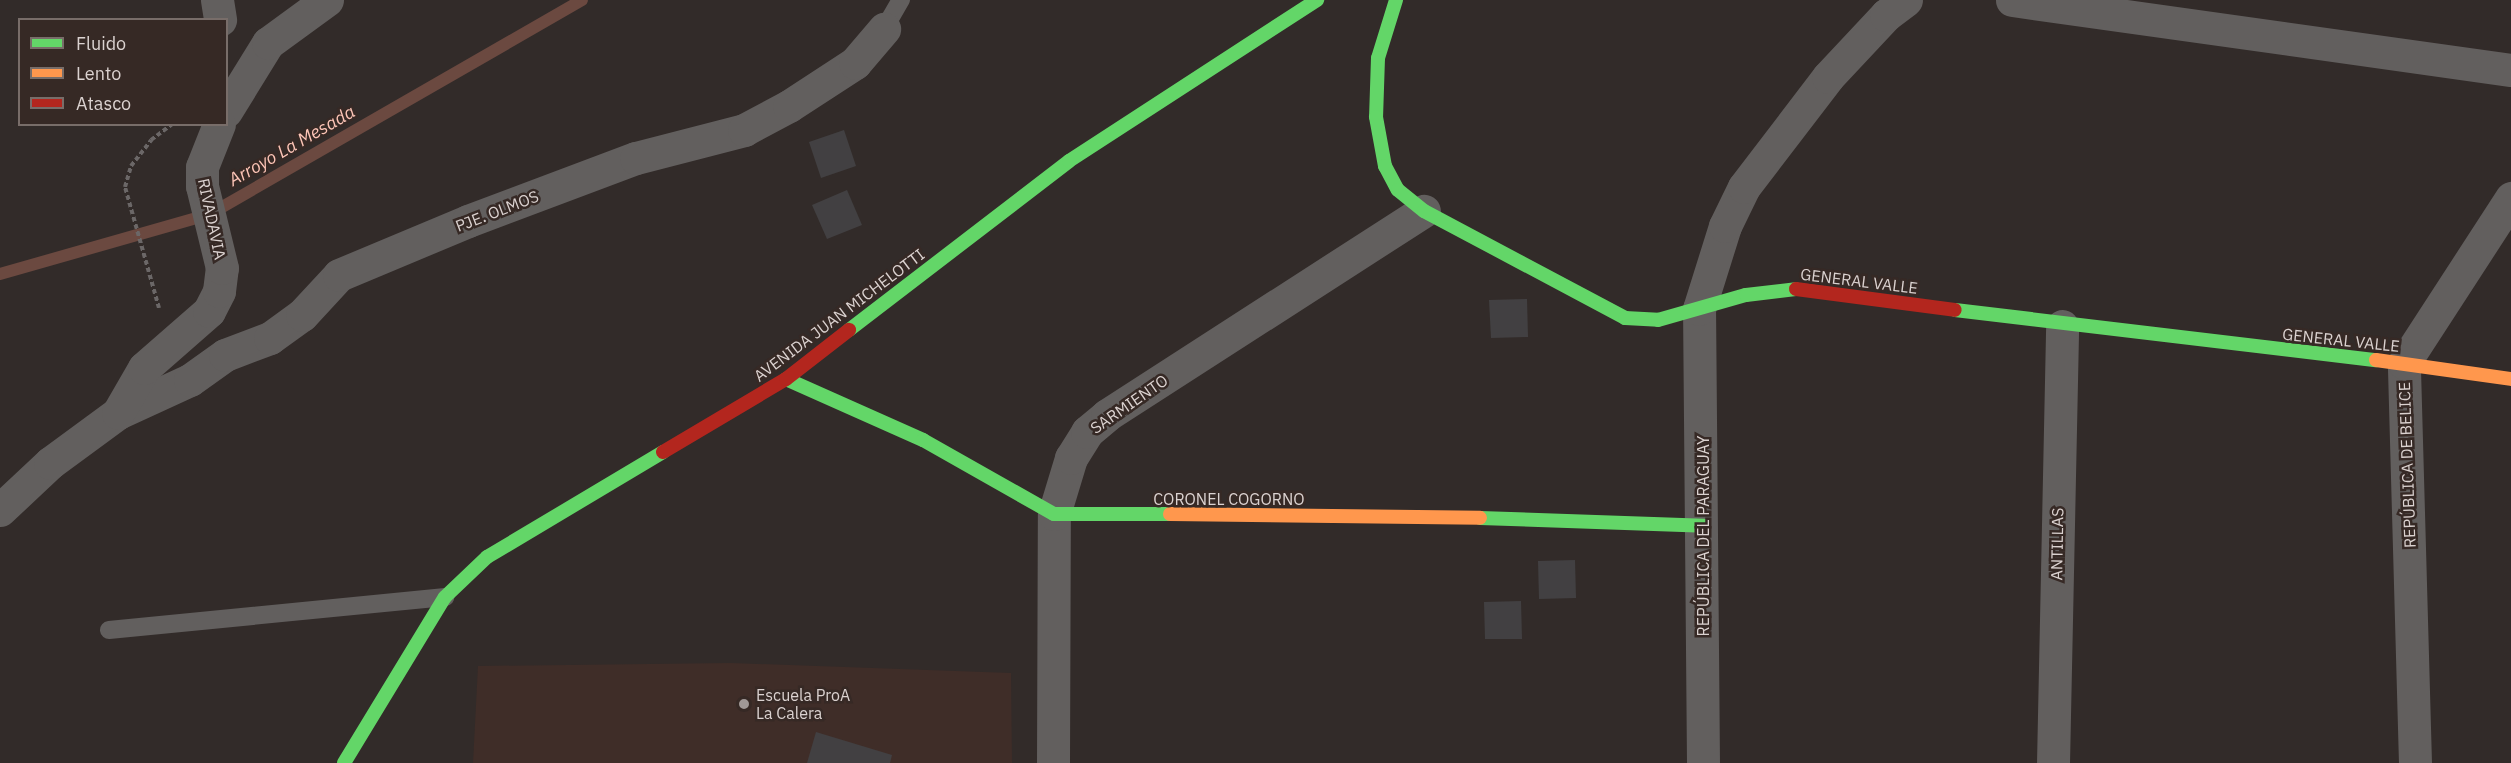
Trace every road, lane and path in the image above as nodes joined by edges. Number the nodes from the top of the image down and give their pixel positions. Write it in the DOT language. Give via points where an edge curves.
graph roads {
  1 [pos="217,0"];
  2 [pos="327,0"];
  3 [pos="901,0"];
  4 [pos="1317,0"];
  5 [pos="1396,0"];
  6 [pos="1906,0"];
  7 [pos="2012,0"];
  8 [pos="220,18"];
  9 [pos="884,29"];
  10 [pos="2511,70"];
  11 [pos="228,108"];
  12 [pos="169,126"];
  13 [pos="214,133"];
  14 [pos="2511,198"];
  15 [pos="1424,211"];
  16 [pos="1699,309"];
  17 [pos="2062,326"];
  18 [pos="174,339"];
  19 [pos="2404,363"];
  20 [pos="786,379"];
  21 [pos="2511,379"];
  22 [pos="118,413"];
  23 [pos="0,510"];
  24 [pos="1054,514"];
  25 [pos="1704,526"];
  26 [pos="445,597"];
  27 [pos="109,630"];
  28 [pos="344,763"];
  29 [pos="1053,763"];
  30 [pos="1703,763"];
  31 [pos="2053,763"];
  32 [pos="2415,763"];
  1 -- 8 [label="street"];
  2 -- 11 [label="street" via="268,43"];
  3 -- 9 [label="lane"];
  4 -- 20 [label="street, AVENIDA JUAN MICHELOTTI" via="1069,161"];
  5 -- 15 [label="street, GENERAL VALLE" via="1378,57 1376,117 1385,166 1398,190"];
  6 -- 16 [label="street, REPÚBLICA DEL PARAGUAY" via="1886,15 1828,77 1744,187 1725,225"];
  7 -- 10 [label="street"];
  9 -- 22 [label="street, PJE. OLMOS" via="855,63 744,130 636,159 468,221 339,275 302,315 270,338 225,355 189,380"];
  12 -- 18 [label="path" via="151,140 131,166 125,186 154,300"];
  13 -- 18 [label="street, RIVADAVIA" via="202,167 202,186 218,240 222,268 219,291 208,311"];
  14 -- 19 [label="street, REPÚBLICA DE BELICE"];
  15 -- 16 [label="street, GENERAL VALLE" via="1625,318 1658,320"];
  15 -- 24 [label="street, SARMIENTO" via="1107,415 1087,432 1071,458"];
  16 -- 17 [label="street, GENERAL VALLE" via="1782,289"];
  16 -- 25 [label="street, REPÚBLICA DEL PARAGUAY"];
  17 -- 19 [label="street, GENERAL VALLE"];
  17 -- 31 [label="street, ANTILLAS"];
  18 -- 22 [label="street, RIVADAVIA" via="144,368"];
  19 -- 21 [label="street, GENERAL VALLE"];
  19 -- 32 [label="street, REPÚBLICA DE BELICE"];
  20 -- 24 [label="street, CORONEL COGORNO" via="923,441"];
  20 -- 26 [label="street, AVENIDA JUAN MICHELOTTI" via="487,557"];
  22 -- 23 [label="street, RIVADAVIA" via="50,463"];
  24 -- 25 [label="street, CORONEL COGORNO" via="1380,515"];
  24 -- 29 [label="street, SARMIENTO"];
  25 -- 30 [label="street, REPÚBLICA DEL PARAGUAY"];
  26 -- 27 [label="lane"];
  26 -- 28 [label="street, AVENIDA JUAN MICHELOTTI"];
}
